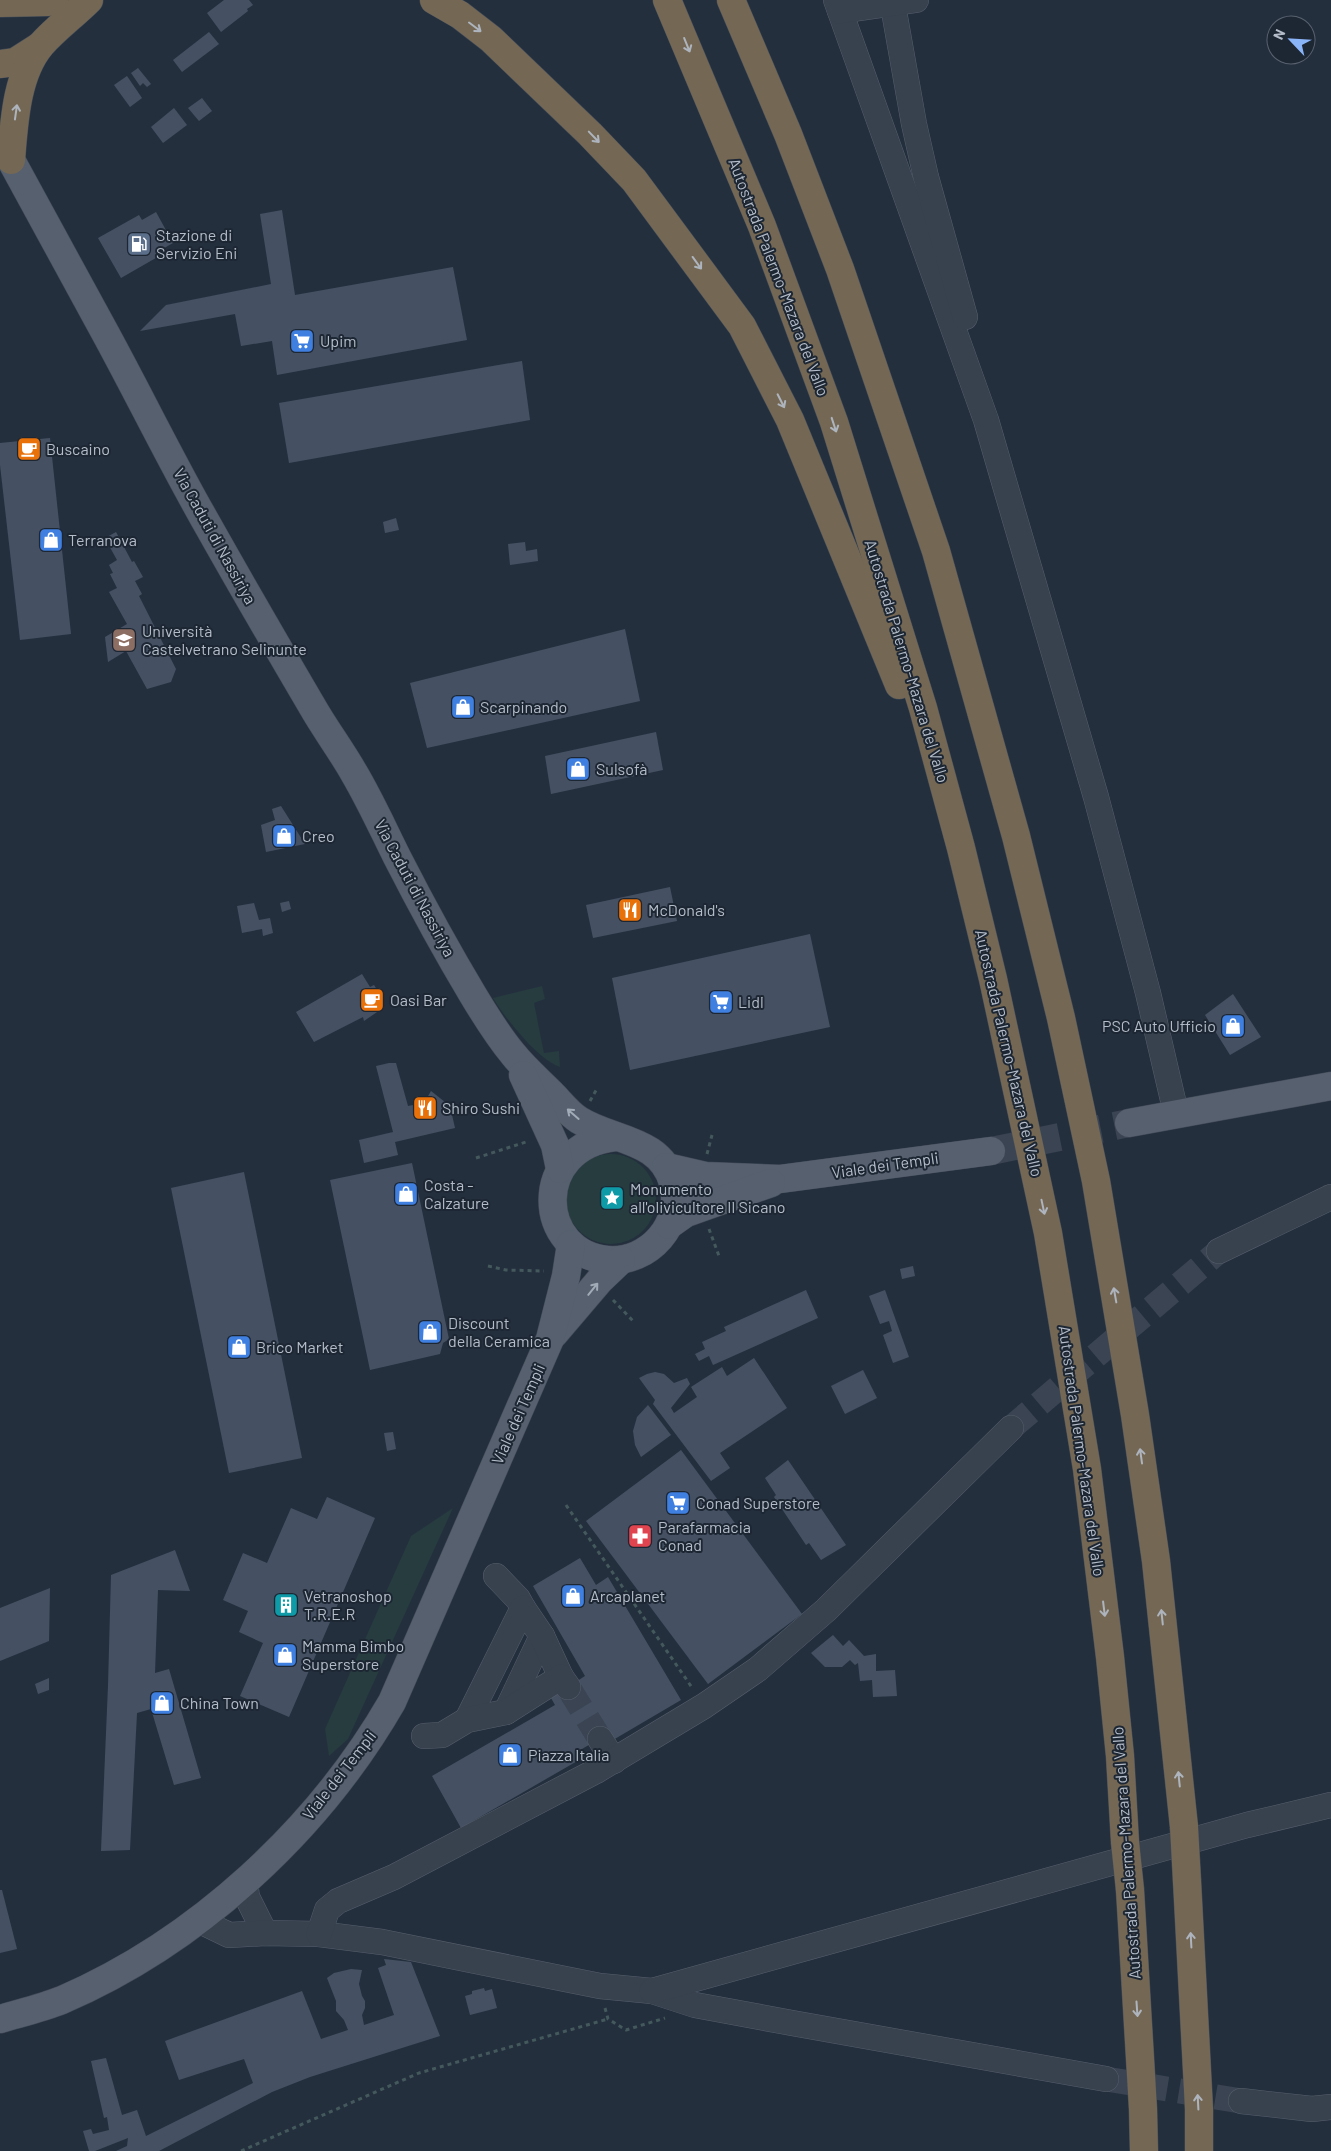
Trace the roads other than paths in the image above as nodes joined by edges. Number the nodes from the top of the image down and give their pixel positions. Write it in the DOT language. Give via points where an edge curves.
graph roads {
  1 [pos="54,0"];
  2 [pos="89,0"];
  3 [pos="434,0"];
  4 [pos="667,0"];
  5 [pos="731,0"];
  6 [pos="901,1"];
  7 [pos="0,3"];
  8 [pos="838,5"];
  9 [pos="40,46"];
  10 [pos="0,64"];
  11 [pos="6,150"];
  12 [pos="986,420"];
  13 [pos="994,980"];
  14 [pos="514,1056"];
  15 [pos="1331,1086"];
  16 [pos="1176,1113"];
  17 [pos="1129,1123"];
  18 [pos="615,1137"];
  19 [pos="991,1151"];
  20 [pos="666,1167"];
  21 [pos="560,1168"];
  22 [pos="780,1180"];
  23 [pos="1331,1197"];
  24 [pos="669,1225"];
  25 [pos="571,1244"];
  26 [pos="1219,1251"];
  27 [pos="622,1260"];
  28 [pos="550,1339"];
  29 [pos="1011,1428"];
  30 [pos="496,1576"];
  31 [pos="523,1608"];
  32 [pos="542,1636"];
  33 [pos="506,1712"];
  34 [pos="466,1720"];
  35 [pos="424,1736"];
  36 [pos="600,1739"];
  37 [pos="614,1760"];
  38 [pos="1331,1805"];
  39 [pos="245,1882"];
  40 [pos="225,1899"];
  41 [pos="198,1920"];
  42 [pos="265,1933"];
  43 [pos="319,1934"];
  44 [pos="652,1991"];
  45 [pos="0,2019"];
  46 [pos="1106,2078"];
  47 [pos="1241,2101"];
  48 [pos="1331,2107"];
  49 [pos="1144,2151"];
  50 [pos="1199,2151"];
  1 -- 7 [label="highway"];
  2 -- 9 [label="highway"];
  3 -- 13 [label="highway, one-way" via="491,39 634,180 742,326 790,420 910,711 972,935"];
  4 -- 13 [label="highway, Autostrada Palermo-Mazara del Vallo, one-way" via="762,226 834,422 923,708"];
  50 -- 5 [label="highway, one-way, bridge" via="1184,1827 1156,1561 1096,1181 1061,1018 1016,836 936,551 837,260"];
  6 -- 8 [label="street"];
  6 -- 12 [label="street" via="914,124 964,310"];
  8 -- 12 [label="street"];
  9 -- 10 [label="highway" via="15,62"];
  11 -- 9 [label="highway, one-way" via="25,75"];
  11 -- 14 [label="main road, Via Caduti di Nassiriya" via="200,511 355,775 429,920 472,994"];
  12 -- 16 [label="street" via="1096,798"];
  13 -- 49 [label="highway, Autostrada Palermo-Mazara del Vallo, one-way, bridge" via="1048,1233 1087,1469 1120,1756"];
  18 -- 14 [label="main road, one-way" via="575,1118"];
  14 -- 21 [label="main road" via="556,1145"];
  15 -- 16 [label="main road"];
  16 -- 17 [label="main road"];
  18 -- 20 [label="main road" via="635,1141 653,1152"];
  18 -- 21 [label="main road" via="599,1139 584,1146 570,1155"];
  19 -- 22 [label="main road, Viale dei Templi"];
  20 -- 22 [label="main road" via="705,1176"];
  20 -- 24 [label="main road" via="675,1195"];
  21 -- 25 [label="main road" via="553,1188 553,1208 559,1227"];
  22 -- 24 [label="main road" via="686,1214"];
  23 -- 26 [label="street"];
  24 -- 27 [label="main road" via="650,1249"];
  25 -- 27 [label="main road" via="603,1260"];
  25 -- 28 [label="main road"];
  28 -- 27 [label="main road, one-way" via="600,1280"];
  28 -- 39 [label="main road, Viale dei Templi" via="392,1702 362,1751 335,1785 268,1862"];
  29 -- 37 [label="street" via="826,1610 758,1669"];
  30 -- 31 [label="street"];
  31 -- 32 [label="street"];
  31 -- 34 [label="street"];
  32 -- 33 [label="street"];
  32 -- 33 [label="street" via="564,1682"];
  33 -- 34 [label="street"];
  34 -- 35 [label="street" via="442,1735"];
  36 -- 37 [label="street"];
  37 -- 43 [label="street" via="394,1877 338,1901 327,1910"];
  38 -- 44 [label="street" via="1237,1828"];
  39 -- 40 [label="main road, Viale dei Templi"];
  39 -- 42 [label="street" via="248,1897"];
  40 -- 41 [label="main road, Viale dei Templi"];
  40 -- 42 [label="street" via="242,1918"];
  41 -- 42 [label="street" via="229,1935"];
  41 -- 45 [label="main road, Viale dei Templi" via="120,1972 60,2001"];
  42 -- 43 [label="street"];
  43 -- 44 [label="street" via="382,1942 600,1986"];
  44 -- 46 [label="street" via="694,2005"];
  47 -- 48 [label="street"];
}
